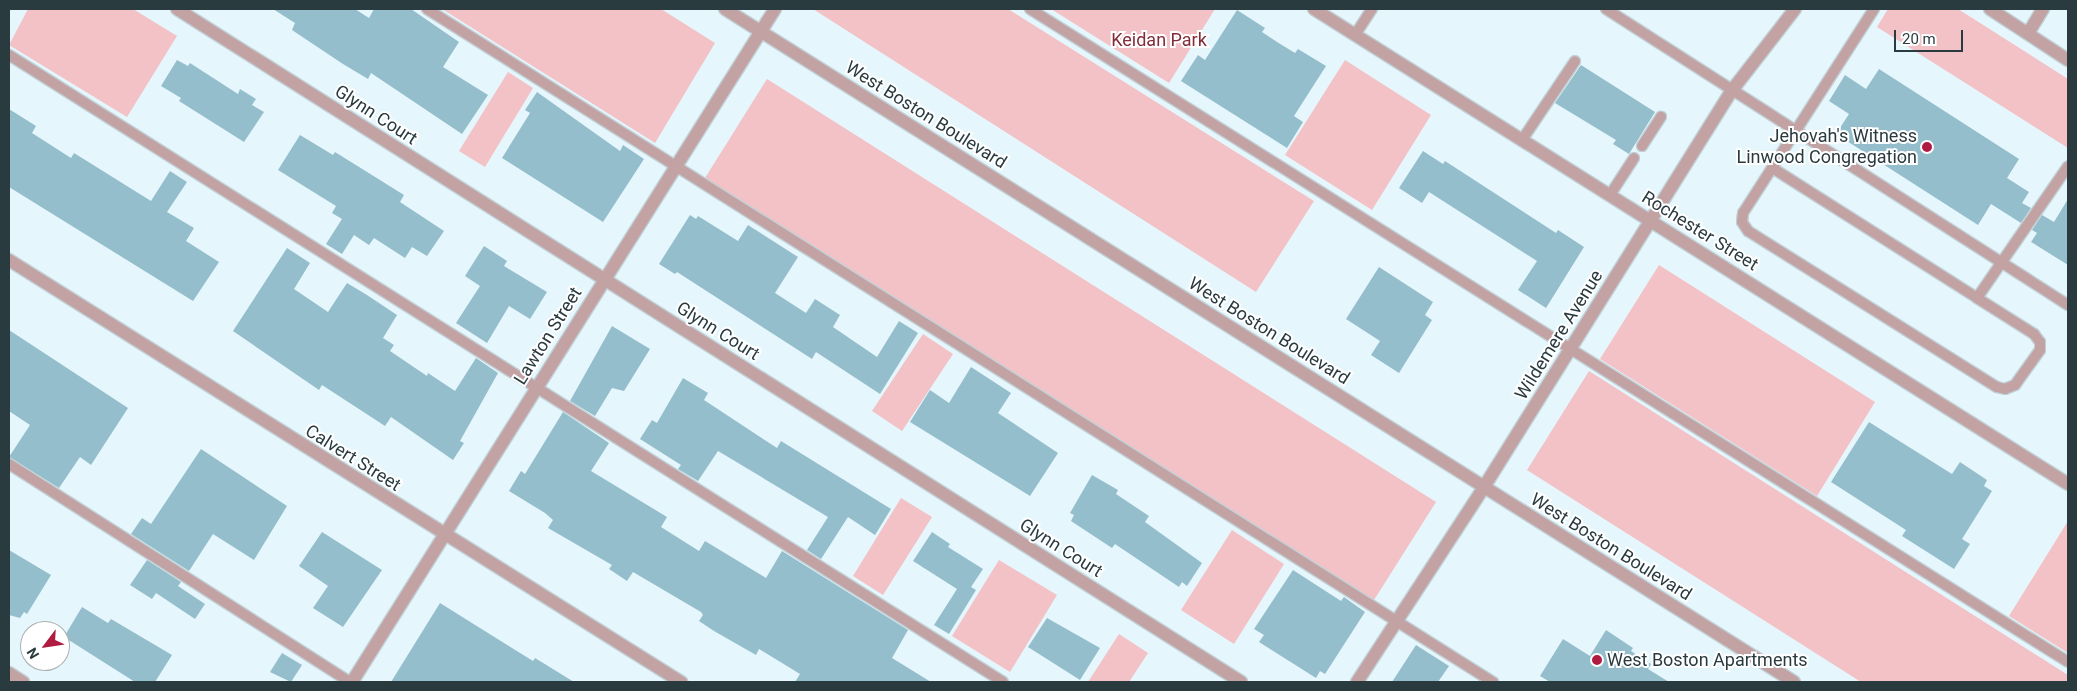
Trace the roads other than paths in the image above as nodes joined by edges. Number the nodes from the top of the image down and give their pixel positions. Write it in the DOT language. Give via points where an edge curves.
graph roads {
  1 [pos="177,9"];
  2 [pos="427,9"];
  3 [pos="725,9"];
  4 [pos="775,9"];
  5 [pos="1030,9"];
  6 [pos="1314,9"];
  7 [pos="1372,9"];
  8 [pos="1795,9"];
  9 [pos="1874,9"];
  10 [pos="1990,9"];
  11 [pos="2043,9"];
  12 [pos="1606,13"];
  13 [pos="761,31"];
  14 [pos="2029,32"];
  15 [pos="1355,35"];
  16 [pos="9,55"];
  17 [pos="2068,60"];
  18 [pos="1575,61"];
  19 [pos="1695,64"];
  20 [pos="1689,74"];
  21 [pos="1733,89"];
  22 [pos="1661,116"];
  23 [pos="1798,132"];
  24 [pos="1522,140"];
  25 [pos="1642,146"];
  26 [pos="1634,158"];
  27 [pos="2068,166"];
  28 [pos="676,167"];
  29 [pos="1774,169"];
  30 [pos="1610,195"];
  31 [pos="1652,221"];
  32 [pos="9,260"];
  33 [pos="2000,262"];
  34 [pos="604,279"];
  35 [pos="1977,298"];
  36 [pos="2068,304"];
  37 [pos="1571,348"];
  38 [pos="536,388"];
  39 [pos="9,464"];
  40 [pos="2068,484"];
  41 [pos="1484,487"];
  42 [pos="446,534"];
  43 [pos="1396,622"];
  44 [pos="2068,662"];
  45 [pos="9,673"];
  46 [pos="23,682"];
  47 [pos="351,682"];
  48 [pos="681,682"];
  49 [pos="1003,682"];
  50 [pos="1241,682"];
  51 [pos="1357,682"];
  52 [pos="1493,682"];
  53 [pos="1794,682"];
  1 -- 34 [label="street, Glynn Court"];
  2 -- 28 [label="lane"];
  3 -- 13 [label="street, West Boston Boulevard"];
  4 -- 13 [label="street, Lawton Street"];
  5 -- 37 [label="lane"];
  6 -- 15 [label="street, Rochester Street"];
  7 -- 15 [label="lane"];
  8 -- 21 [label="street, Wildemere Avenue"];
  9 -- 23 [label="lane"];
  10 -- 14 [label="street"];
  11 -- 14 [label="street"];
  12 -- 19 [label="lane"];
  13 -- 28 [label="street, Lawton Street"];
  13 -- 41 [label="street, West Boston Boulevard"];
  14 -- 17 [label="street"];
  15 -- 24 [label="street, Rochester Street"];
  16 -- 38 [label="lane"];
  18 -- 24 [label="lane"];
  19 -- 20 [label="lane"];
  19 -- 21 [label="lane"];
  21 -- 23 [label="lane"];
  21 -- 31 [label="street, Wildemere Avenue"];
  22 -- 25 [label="lane"];
  23 -- 29 [label="lane"];
  23 -- 33 [label="lane"];
  24 -- 30 [label="street, Rochester Street"];
  26 -- 30 [label="lane"];
  27 -- 33 [label="lane"];
  28 -- 34 [label="street, Lawton Street"];
  28 -- 43 [label="lane"];
  29 -- 35 [label="lane"];
  29 -- 35 [label="lane" via="1744,213 1742,222 1748,231 1997,387 2006,389 2015,385 2040,350 2040,342 2034,334"];
  30 -- 31 [label="street, Rochester Street"];
  31 -- 37 [label="street, Wildemere Avenue"];
  31 -- 40 [label="street, Rochester Street"];
  32 -- 42 [label="street, Calvert Street" via="418,520"];
  33 -- 35 [label="lane"];
  33 -- 36 [label="lane"];
  34 -- 38 [label="street, Lawton Street"];
  34 -- 50 [label="street, Glynn Court"];
  37 -- 41 [label="street, Wildemere Avenue"];
  37 -- 44 [label="lane"];
  38 -- 42 [label="street, Lawton Street"];
  38 -- 49 [label="lane"];
  39 -- 47 [label="lane"];
  41 -- 43 [label="street, Wildemere Avenue"];
  41 -- 53 [label="street, West Boston Boulevard"];
  42 -- 47 [label="street, Lawton Street"];
  42 -- 48 [label="street, Calvert Street"];
  43 -- 51 [label="street, Wildemere Avenue"];
  43 -- 52 [label="lane"];
  45 -- 46 [label="street"];
}
